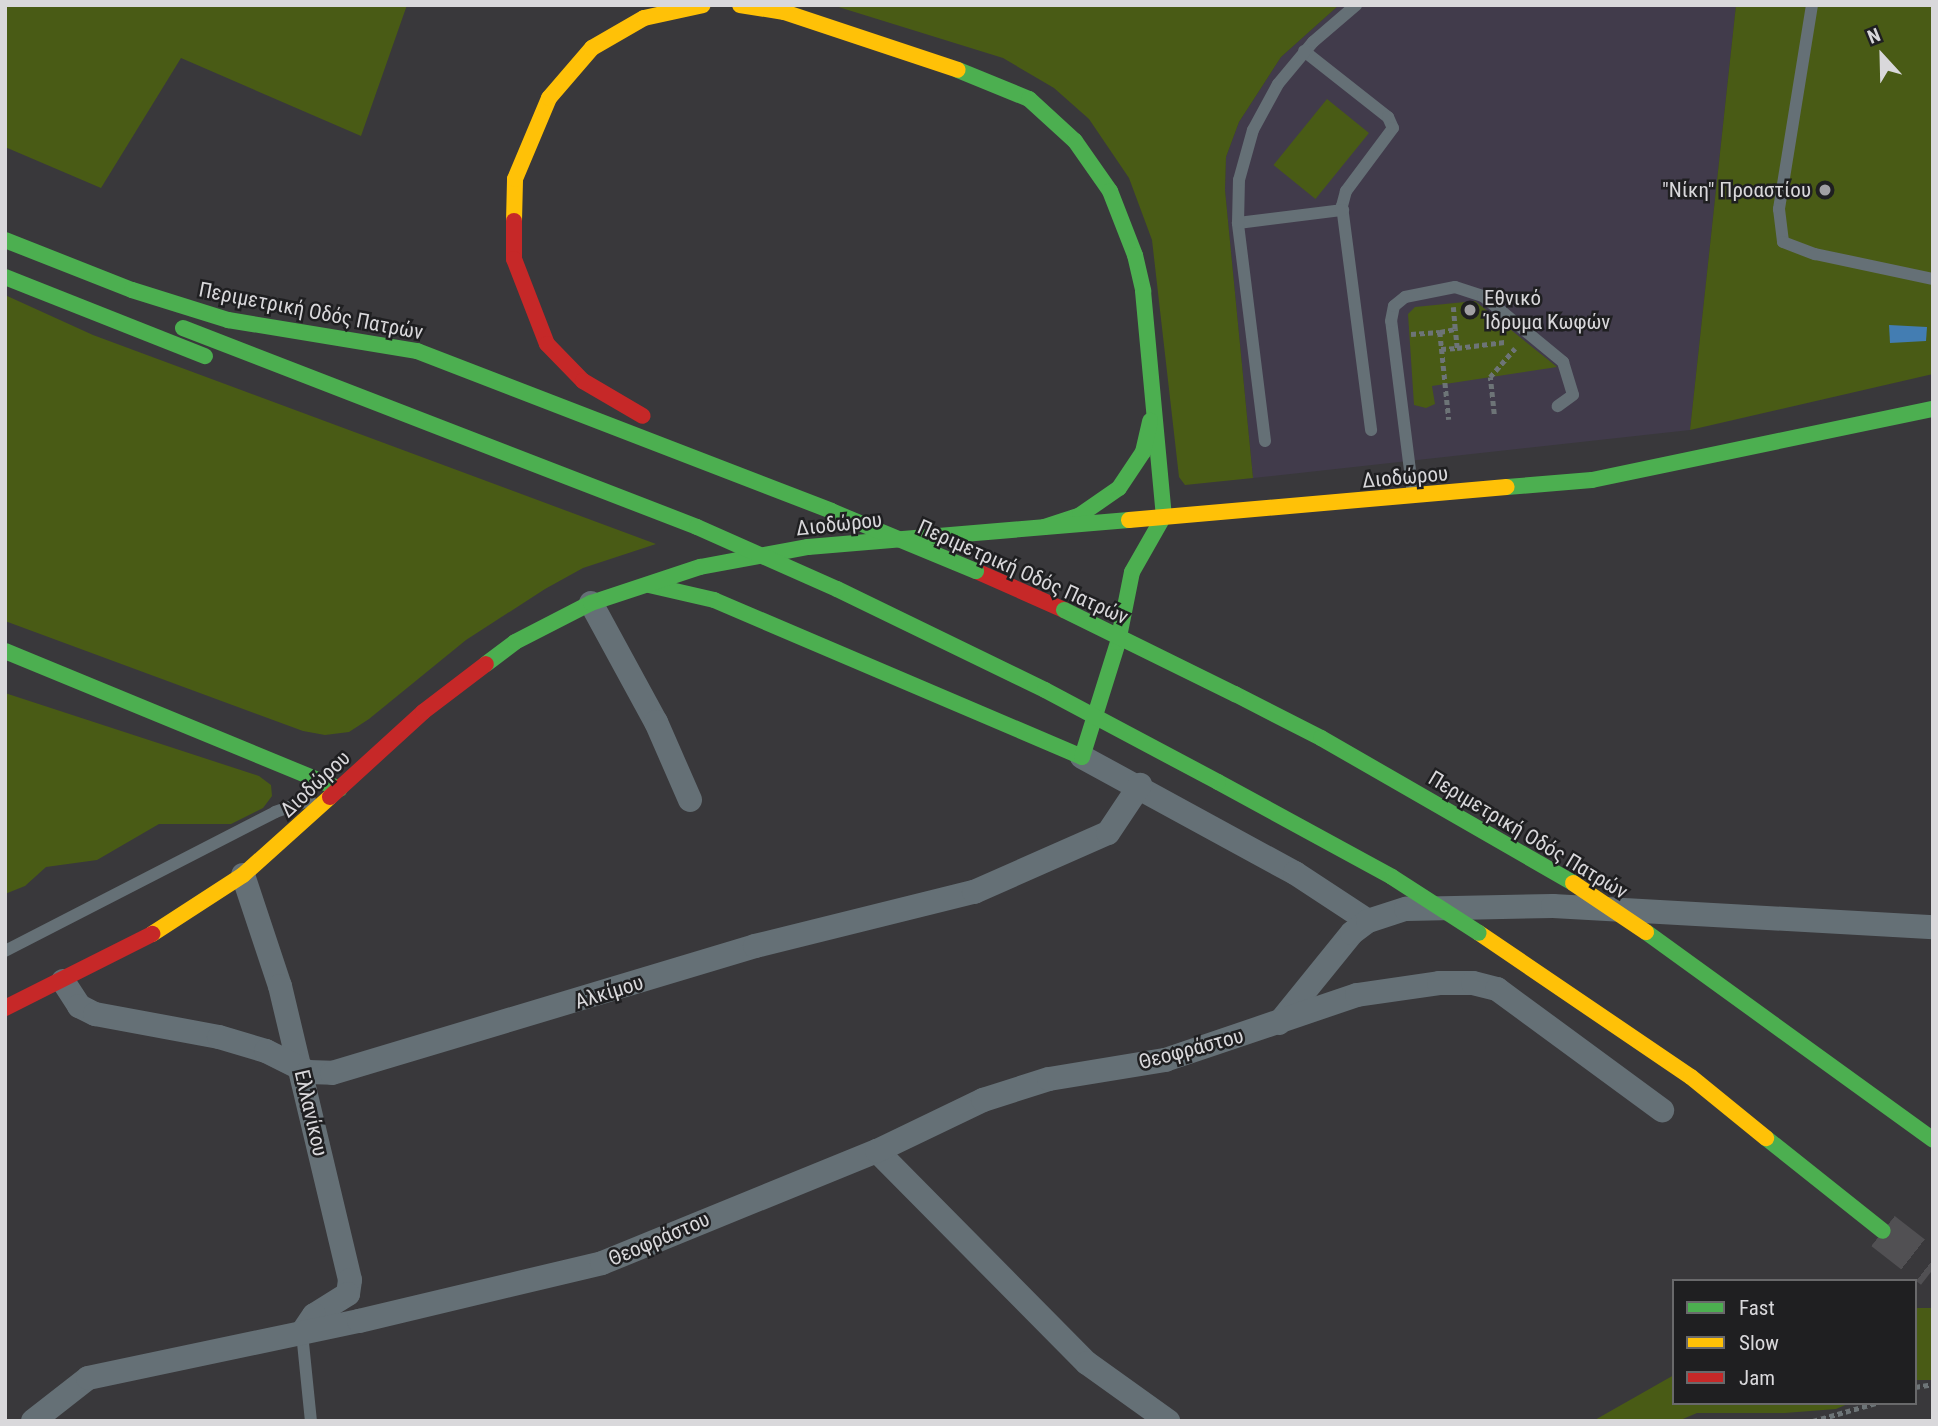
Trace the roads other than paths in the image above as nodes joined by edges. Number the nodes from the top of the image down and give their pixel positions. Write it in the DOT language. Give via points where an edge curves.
graph roads {
  1 [pos="703,5"];
  2 [pos="740,5"];
  3 [pos="1356,5"];
  4 [pos="1812,5"];
  5 [pos="1304,51"];
  6 [pos="1343,210"];
  7 [pos="1238,223"];
  8 [pos="5,240"];
  9 [pos="5,258"];
  10 [pos="5,277"];
  11 [pos="1933,279"];
  12 [pos="216,360"];
  13 [pos="1154,391"];
  14 [pos="303,394"];
  15 [pos="1558,406"];
  16 [pos="380,408"];
  17 [pos="1933,410"];
  18 [pos="1371,430"];
  19 [pos="1265,441"];
  20 [pos="755,479"];
  21 [pos="1414,498"];
  22 [pos="1164,516"];
  23 [pos="1044,527"];
  24 [pos="643,584"];
  25 [pos="591,603"];
  26 [pos="5,651"];
  27 [pos="1082,757"];
  28 [pos="1140,785"];
  29 [pos="340,789"];
  30 [pos="690,800"];
  31 [pos="243,875"];
  32 [pos="1368,921"];
  33 [pos="1933,928"];
  34 [pos="5,951"];
  35 [pos="63,981"];
  36 [pos="5,1008"];
  37 [pos="1279,1023"];
  38 [pos="300,1068"];
  39 [pos="1662,1110"];
  40 [pos="1933,1140"];
  41 [pos="877,1151"];
  42 [pos="1883,1231"];
  43 [pos="302,1333"];
  44 [pos="33,1421"];
  45 [pos="311,1421"];
  46 [pos="1168,1421"];
  1 -- 20 [label="main road" via="644,18 592,48 571,68 535,123 515,179 514,259 534,318 563,364 609,398"];
  2 -- 13 [label="main road" via="784,12 968,71 1029,99 1051,117 1097,170 1125,225 1143,291"];
  3 -- 5 [label="lane"];
  4 -- 11 [label="lane" via="1779,209 1783,242 1815,254"];
  5 -- 6 [label="lane" via="1388,117 1394,128 1346,191"];
  5 -- 7 [label="lane" via="1278,84 1253,130 1239,180"];
  6 -- 7 [label="lane"];
  6 -- 18 [label="lane"];
  7 -- 19 [label="lane"];
  8 -- 20 [label="main road, Περιμετρική Οδός Πατρών" via="132,290 228,320 417,351"];
  9 -- 16 [label="main road, Περιμετρική Οδός Πατρών"];
  10 -- 12 [label="main road"];
  13 -- 22 [label="main road"];
  13 -- 23 [label="main road" via="1143,452 1119,488 1080,515"];
  14 -- 16 [label="main road" via="339,406"];
  15 -- 21 [label="lane" via="1571,400 1573,390 1556,353 1483,296 1451,287 1414,293 1398,303 1391,316"];
  16 -- 42 [label="main road, Περιμετρική Οδός Πατρών, bridge" via="697,527 836,589 1045,690 1392,877 1691,1077"];
  17 -- 21 [label="main road, Διοδώρου" via="1592,480"];
  20 -- 40 [label="main road, Περιμετρική Οδός Πατρών, bridge" via="1064,610 1321,738 1573,883"];
  21 -- 22 [label="main road, Διοδώρου"];
  22 -- 23 [label="main road, Διοδώρου"];
  22 -- 27 [label="main road" via="1132,572 1118,642"];
  23 -- 24 [label="main road, Διοδώρου" via="808,547 700,567"];
  24 -- 25 [label="main road, Διοδώρου"];
  24 -- 27 [label="main road" via="714,600"];
  25 -- 29 [label="main road, Διοδώρου" via="515,642 480,666"];
  25 -- 30 [label="street" via="656,722"];
  26 -- 29 [label="main road"];
  27 -- 28 [label="street"];
  28 -- 32 [label="street" via="1295,873"];
  28 -- 38 [label="street, Αλκίμου" via="1108,834 974,892 755,946 342,1071 314,1074"];
  29 -- 31 [label="main road, Διοδώρου"];
  29 -- 34 [label="lane" via="275,812"];
  31 -- 35 [label="main road, Διοδώρου" via="158,931"];
  31 -- 38 [label="street, Ελλανίκου" via="269,946"];
  32 -- 33 [label="street" via="1427,906 1541,906"];
  32 -- 37 [label="street" via="1332,952"];
  35 -- 36 [label="main road, Διοδώρου"];
  35 -- 38 [label="street, Αλκίμου" via="76,1002 89,1011 219,1037 266,1051"];
  37 -- 39 [label="street, Θεοφράστου" via="1357,995 1473,982 1497,989"];
  37 -- 41 [label="street, Θεοφράστου" via="1165,1060 1049,1079 948,1115"];
  38 -- 43 [label="street, Ελλανίκου" via="349,1279 348,1294 314,1315"];
  41 -- 43 [label="street, Θεοφράστου" via="602,1264"];
  41 -- 46 [label="street" via="1087,1363"];
  43 -- 44 [label="street, Θεοφράστου" via="88,1378"];
  43 -- 45 [label="lane"];
}
